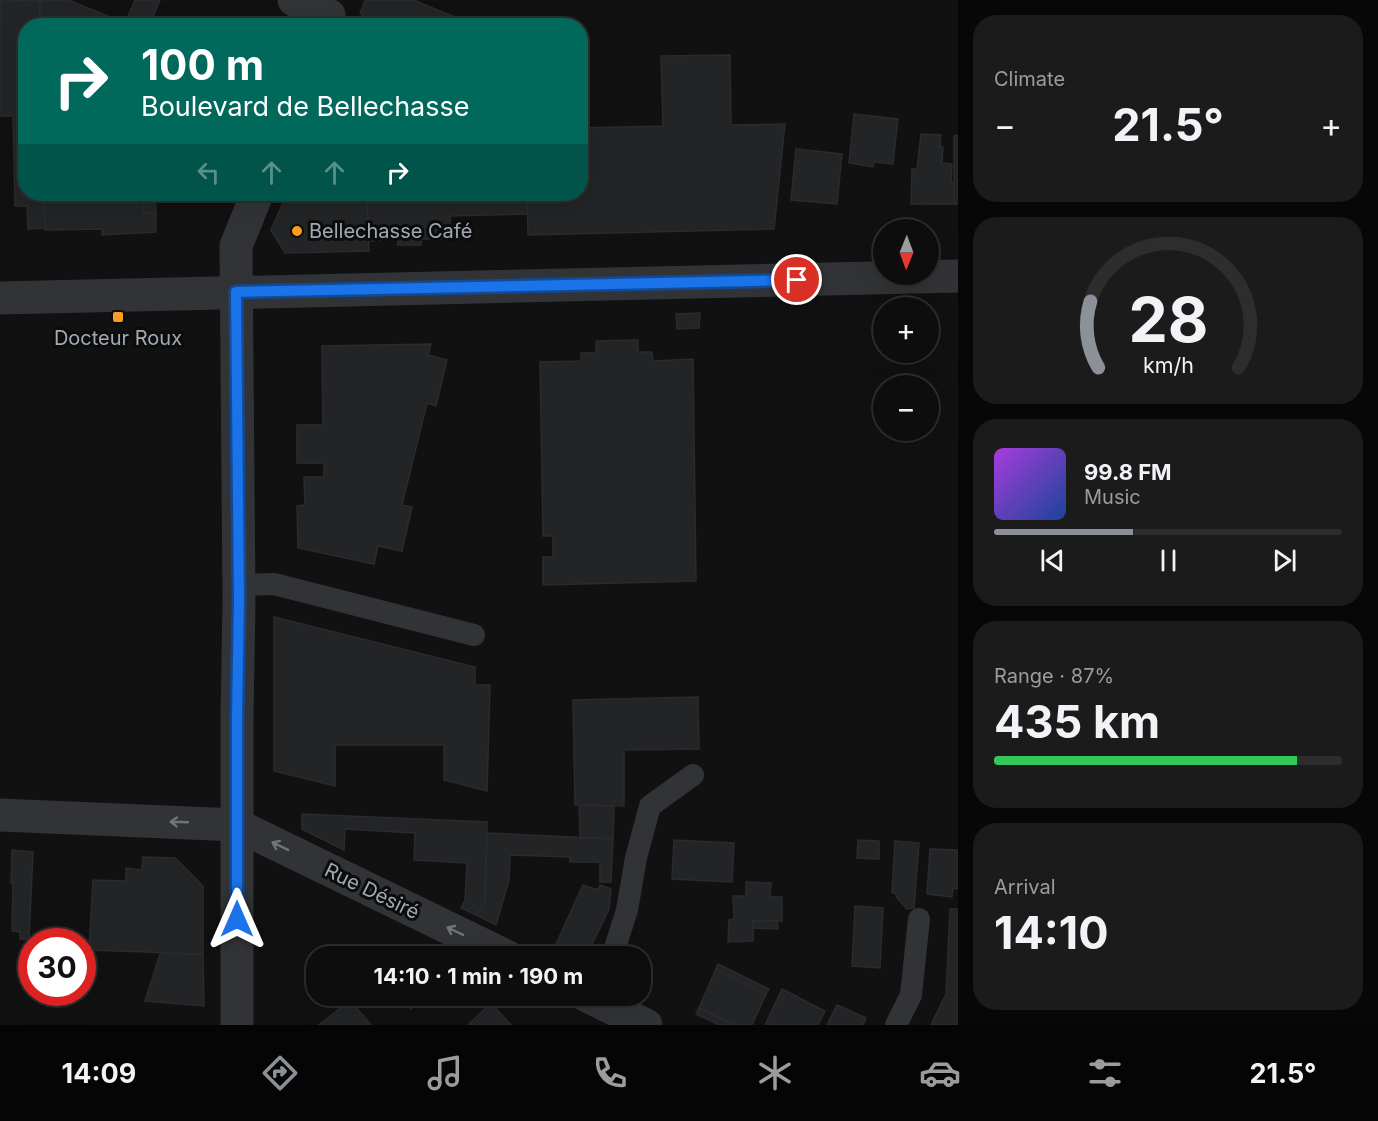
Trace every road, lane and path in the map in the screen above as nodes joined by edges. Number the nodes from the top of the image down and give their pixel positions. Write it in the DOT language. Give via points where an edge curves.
graph roads {
  1 [pos="294,0"];
  2 [pos="330,13"];
  3 [pos="254,201"];
  4 [pos="958,276"];
  5 [pos="236,292"];
  6 [pos="0,298"];
  7 [pos="239,585"];
  8 [pos="474,635"];
  9 [pos="693,775"];
  10 [pos="0,815"];
  11 [pos="237,825"];
  12 [pos="919,919"];
  13 [pos="485,946"];
  14 [pos="616,946"];
  15 [pos="610,1006"];
  16 [pos="237,1025"];
  17 [pos="646,1025"];
  18 [pos="896,1025"];
  1 -- 2 [label="street"];
  3 -- 5 [label="street" via="236,246"];
  4 -- 5 [label="street"];
  5 -- 6 [label="street"];
  5 -- 7 [label="street"];
  7 -- 8 [label="lane" via="274,584"];
  7 -- 11 [label="street"];
  9 -- 14 [label="lane" via="650,806"];
  11 -- 10 [label="street, one-way"];
  13 -- 11 [label="street, Rue Désiré, one-way"];
  11 -- 16 [label="street"];
  12 -- 18 [label="lane" via="911,995"];
  15 -- 17 [label="street"];
}
